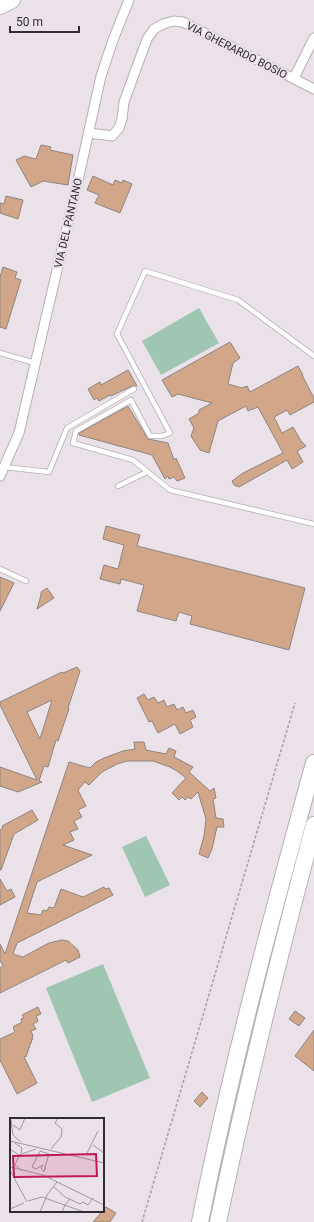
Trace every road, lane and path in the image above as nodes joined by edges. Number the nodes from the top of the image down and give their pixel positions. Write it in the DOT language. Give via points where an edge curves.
graph roads {
  1 [pos="12,0"];
  2 [pos="129,2"];
  3 [pos="0,6"];
  4 [pos="314,38"];
  5 [pos="294,78"];
  6 [pos="314,89"];
  7 [pos="89,133"];
  8 [pos="0,353"];
  9 [pos="314,356"];
  10 [pos="35,363"];
  11 [pos="134,389"];
  12 [pos="2,472"];
  13 [pos="147,472"];
  14 [pos="118,486"];
  15 [pos="314,524"];
  16 [pos="0,569"];
  17 [pos="26,581"];
  18 [pos="295,703"];
  19 [pos="314,763"];
  20 [pos="314,825"];
  21 [pos="142,1222"];
  22 [pos="200,1222"];
  23 [pos="218,1222"];
  1 -- 3 [label="highway"];
  2 -- 7 [label="street, VIA DEL PANTANO" via="101,76"];
  4 -- 5 [label="street"];
  5 -- 6 [label="street, VIA GHERARDO BOSIO"];
  5 -- 7 [label="street, VIA GHERARDO BOSIO" via="183,22 174,21 154,29 147,39 124,102 122,119 112,136"];
  7 -- 10 [label="street, VIA DEL PANTANO"];
  8 -- 10 [label="lane"];
  9 -- 13 [label="lane" via="238,300 145,271 117,334 170,433 150,436 131,400 76,431 73,443 133,460"];
  10 -- 12 [label="street, VIA DEL PANTANO" via="19,433"];
  11 -- 12 [label="lane" via="67,428 49,472"];
  13 -- 14 [label="lane"];
  13 -- 15 [label="lane" via="170,490"];
  16 -- 17 [label="lane"];
  18 -- 21 [label="path"];
  19 -- 22 [label="highway" via="261,959"];
  20 -- 23 [label="highway" via="275,972"];
}
